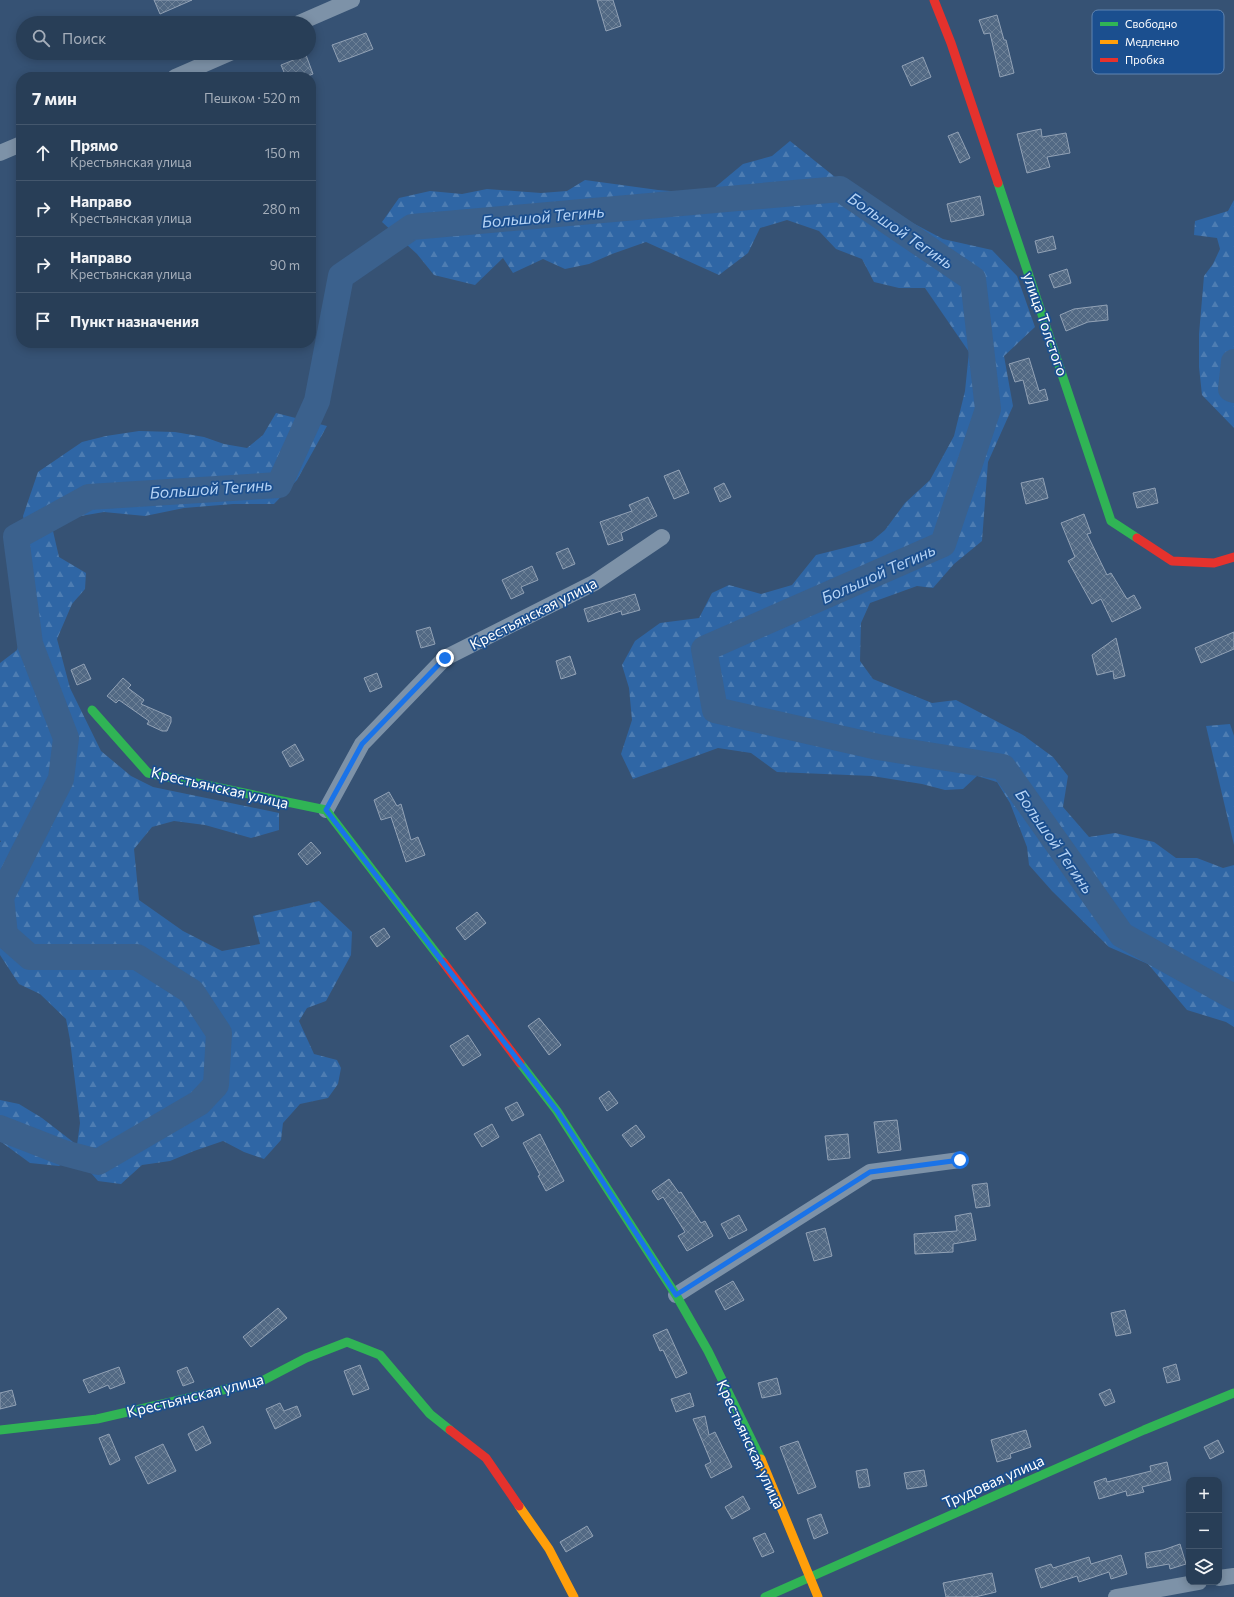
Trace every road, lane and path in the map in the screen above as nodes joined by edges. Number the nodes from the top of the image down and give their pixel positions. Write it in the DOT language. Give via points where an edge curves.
graph roads {
  1 [pos="352,0"];
  2 [pos="934,0"];
  3 [pos="315,16"];
  4 [pos="214,60"];
  5 [pos="186,72"];
  6 [pos="16,146"];
  7 [pos="0,153"];
  8 [pos="662,537"];
  9 [pos="1234,557"];
  10 [pos="92,710"];
  11 [pos="326,810"];
  12 [pos="960,1160"];
  13 [pos="676,1295"];
  14 [pos="1234,1393"];
  15 [pos="0,1430"];
  16 [pos="1234,1576"];
  17 [pos="810,1578"];
  18 [pos="1222,1578"];
  19 [pos="1186,1584"];
  20 [pos="574,1597"];
  21 [pos="765,1597"];
  22 [pos="818,1597"];
  23 [pos="1116,1597"];
  1 -- 3 [label="street"];
  2 -- 9 [label="street, улица Толстого" via="954,50 1111,521 1172,561 1214,563"];
  4 -- 5 [label="street"];
  6 -- 7 [label="street"];
  8 -- 11 [label="street, Крестьянская улица" via="594,583 445,658 362,744"];
  10 -- 11 [label="street, Крестьянская улица" via="148,773"];
  11 -- 13 [label="street, Крестьянская улица" via="557,1111"];
  12 -- 13 [label="street" via="870,1172"];
  13 -- 17 [label="street, Крестьянская улица" via="764,1463"];
  14 -- 17 [label="street, Трудовая улица" via="1144,1430"];
  15 -- 20 [label="street, Крестьянская улица" via="97,1419 262,1381 306,1358 347,1342 380,1355 430,1414 486,1458 549,1549"];
  16 -- 18 [label="street"];
  17 -- 21 [label="street, Трудовая улица"];
  17 -- 22 [label="street, Крестьянская улица"];
  19 -- 23 [label="street"];
}
